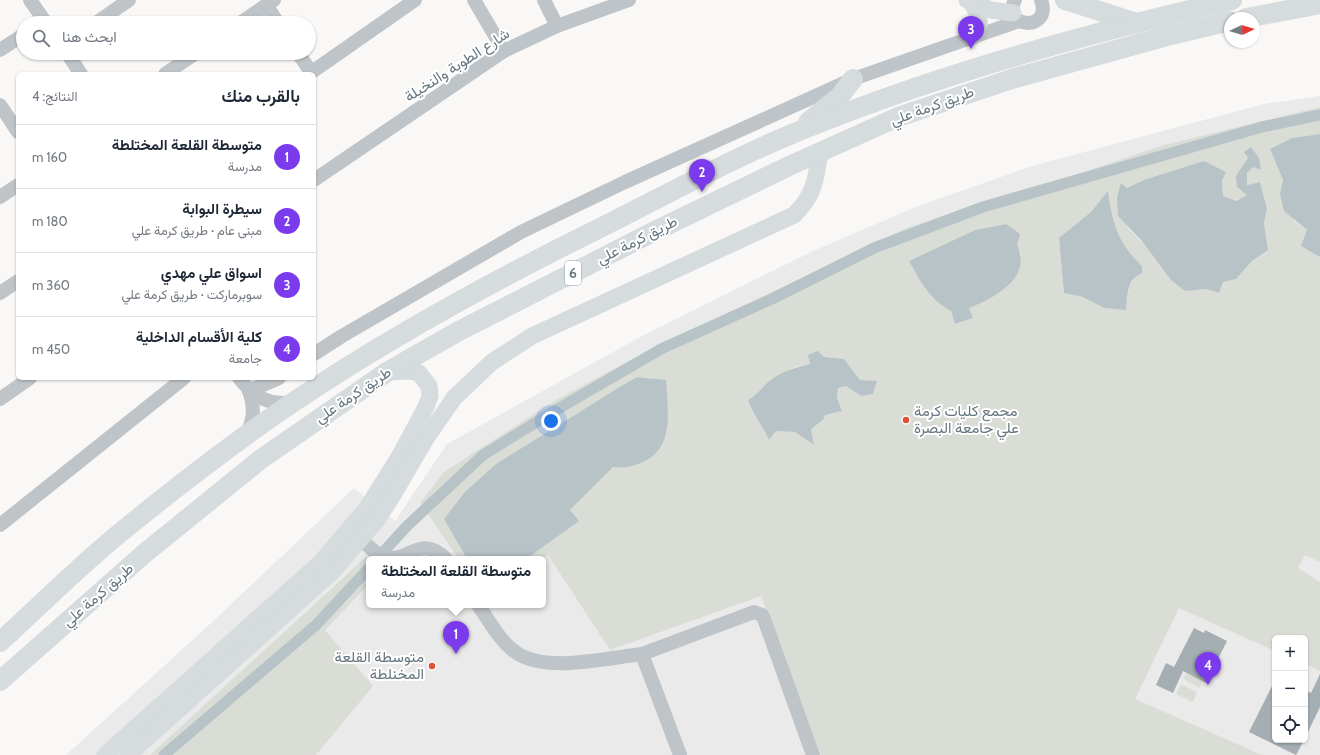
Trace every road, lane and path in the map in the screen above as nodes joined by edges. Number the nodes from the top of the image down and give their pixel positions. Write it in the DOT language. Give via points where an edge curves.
graph roads {
  1 [pos="30,0"];
  2 [pos="129,0"];
  3 [pos="415,0"];
  4 [pos="474,0"];
  5 [pos="544,0"];
  6 [pos="630,0"];
  7 [pos="1064,0"];
  8 [pos="1232,0"];
  9 [pos="968,1"];
  10 [pos="1041,1"];
  11 [pos="270,3"];
  12 [pos="1320,4"];
  13 [pos="1015,11"];
  14 [pos="1260,15"];
  15 [pos="39,16"];
  16 [pos="106,16"];
  17 [pos="250,16"];
  18 [pos="275,16"];
  19 [pos="1224,22"];
  20 [pos="1137,23"];
  21 [pos="558,26"];
  22 [pos="974,36"];
  23 [pos="16,40"];
  24 [pos="0,50"];
  25 [pos="504,52"];
  26 [pos="72,60"];
  27 [pos="186,60"];
  28 [pos="302,60"];
  29 [pos="80,72"];
  30 [pos="168,72"];
  31 [pos="309,72"];
  32 [pos="311,72"];
  33 [pos="853,79"];
  34 [pos="0,105"];
  35 [pos="16,129"];
  36 [pos="800,130"];
  37 [pos="820,152"];
  38 [pos="316,179"];
  39 [pos="16,186"];
  40 [pos="0,197"];
  41 [pos="591,233"];
  42 [pos="560,248"];
  43 [pos="603,257"];
  44 [pos="573,273"];
  45 [pos="16,282"];
  46 [pos="0,293"];
  47 [pos="316,353"];
  48 [pos="387,372"];
  49 [pos="27,380"];
  50 [pos="181,380"];
  51 [pos="240,380"];
  52 [pos="274,380"];
  53 [pos="249,391"];
  54 [pos="0,399"];
  55 [pos="294,402"];
  56 [pos="245,437"];
  57 [pos="0,525"];
  58 [pos="361,539"];
  59 [pos="339,553"];
  60 [pos="384,556"];
  61 [pos="400,556"];
  62 [pos="442,556"];
  63 [pos="480,608"];
  64 [pos="0,642"];
  65 [pos="642,654"];
  66 [pos="0,681"];
  67 [pos="105,755"];
  68 [pos="128,755"];
  69 [pos="680,755"];
  70 [pos="813,755"];
  1 -- 15 [label="street"];
  2 -- 16 [label="street"];
  3 -- 32 [label="street"];
  4 -- 25 [label="street"];
  5 -- 21 [label="street"];
  6 -- 21 [label="street, شارع الطوبة والنخيلة"];
  7 -- 10 [label="street"];
  7 -- 20 [label="highway"];
  8 -- 20 [label="highway, طريق كرمة علي / 6"];
  9 -- 13 [label="main road" via="991,10"];
  9 -- 22 [label="main road" via="980,19 979,28"];
  10 -- 13 [label="street" via="1042,12 1037,20 1028,24"];
  11 -- 17 [label="street"];
  11 -- 18 [label="street"];
  12 -- 14 [label="highway"];
  13 -- 22 [label="street"];
  19 -- 37 [label="highway, طريق كرمة علي / 6" via="977,89 898,117"];
  20 -- 36 [label="highway, طريق كرمة علي / 6" via="1062,42 942,78"];
  21 -- 25 [label="street, شارع الطوبة والنخيلة"];
  22 -- 33 [label="street"];
  23 -- 24 [label="street"];
  25 -- 38 [label="street, شارع الطوبة والنخيلة"];
  26 -- 29 [label="street"];
  27 -- 30 [label="street"];
  28 -- 31 [label="street"];
  33 -- 36 [label="highway" via="840,96"];
  33 -- 47 [label="street" via="715,140 521,232"];
  34 -- 35 [label="street"];
  36 -- 41 [label="highway, طريق كرمة علي / 6"];
  37 -- 43 [label="highway, طريق كرمة علي / 6"];
  37 -- 58 [label="main road" via="815,184 803,206 794,214 532,336 480,371 442,414 394,495"];
  39 -- 40 [label="street"];
  41 -- 42 [label="highway, طريق كرمة علي / 6"];
  41 -- 43 [label="highway" via="594,246"];
  42 -- 44 [label="highway"];
  42 -- 55 [label="highway, طريق كرمة علي / 6" via="373,350"];
  43 -- 44 [label="highway, طريق كرمة علي / 6"];
  44 -- 48 [label="highway, طريق كرمة علي / 6" via="457,332"];
  45 -- 46 [label="street"];
  48 -- 59 [label="main road" via="419,373 429,386 428,401 382,487"];
  48 -- 66 [label="highway, طريق كرمة علي / 6" via="261,459 145,553"];
  49 -- 54 [label="street"];
  50 -- 57 [label="street"];
  51 -- 53 [label="street"];
  52 -- 53 [label="street"];
  53 -- 55 [label="street" via="265,401"];
  53 -- 56 [label="street" via="253,410"];
  55 -- 56 [label="highway, طريق كرمة علي / 6"];
  56 -- 64 [label="highway, طريق كرمة علي / 6" via="124,529"];
  58 -- 59 [label="main road"];
  58 -- 60 [label="street"];
  59 -- 67 [label="main road" via="299,582"];
  59 -- 68 [label="main road" via="308,594"];
  61 -- 62 [label="street" via="425,548"];
  63 -- 65 [label="street" via="507,645 521,656 538,663 556,664"];
  65 -- 69 [label="street"];
  65 -- 70 [label="street" via="758,612 764,619"];
}
